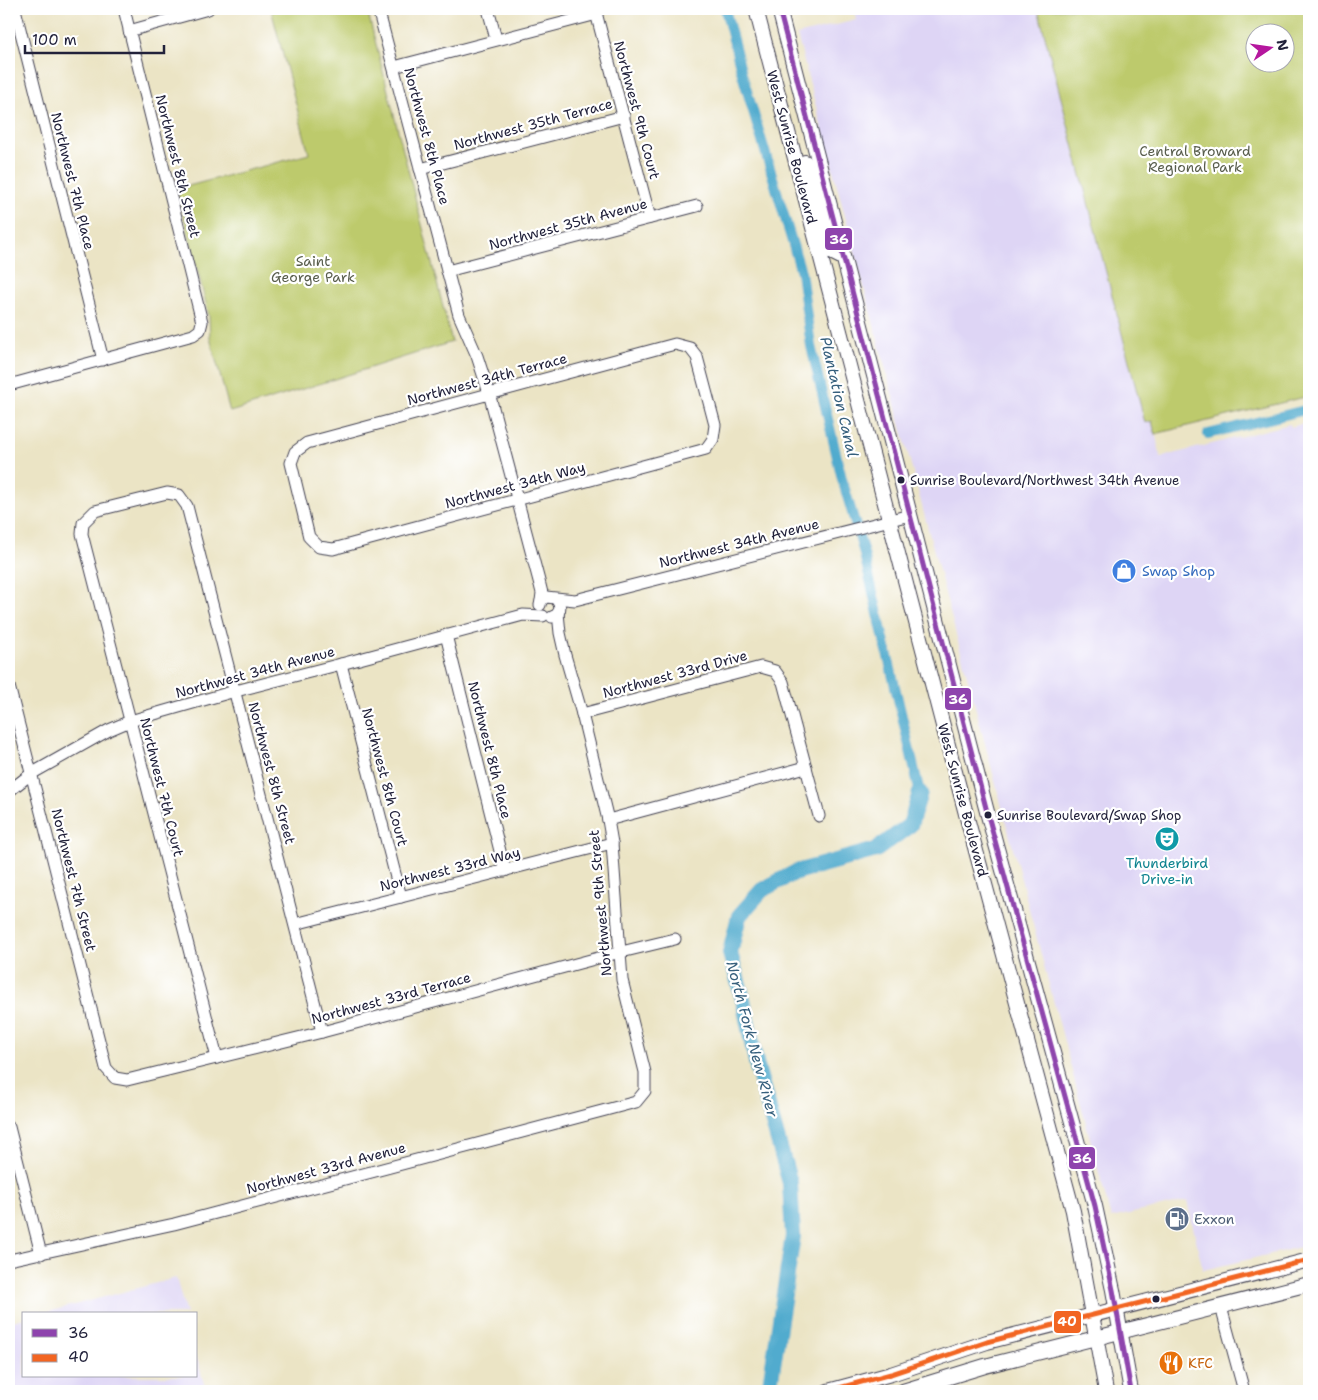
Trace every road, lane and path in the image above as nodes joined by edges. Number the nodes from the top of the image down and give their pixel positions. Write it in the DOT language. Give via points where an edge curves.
graph roads {
  1 [pos="15,9"];
  2 [pos="124,9"];
  3 [pos="208,9"];
  4 [pos="378,9"];
  5 [pos="488,9"];
  6 [pos="756,9"];
  7 [pos="778,9"];
  8 [pos="596,11"];
  9 [pos="129,31"];
  10 [pos="496,39"];
  11 [pos="394,67"];
  12 [pos="783,111"];
  13 [pos="624,116"];
  14 [pos="420,169"];
  15 [pos="697,206"];
  16 [pos="650,218"];
  17 [pos="843,258"];
  18 [pos="447,271"];
  19 [pos="103,360"];
  20 [pos="9,385"];
  21 [pos="489,393"];
  22 [pos="713,439"];
  23 [pos="179,495"];
  24 [pos="518,500"];
  25 [pos="910,515"];
  26 [pos="890,520"];
  27 [pos="319,547"];
  28 [pos="536,571"];
  29 [pos="554,598"];
  30 [pos="575,600"];
  31 [pos="541,602"];
  32 [pos="559,612"];
  33 [pos="523,615"];
  34 [pos="545,616"];
  35 [pos="446,635"];
  36 [pos="565,655"];
  37 [pos="341,664"];
  38 [pos="9,686"];
  39 [pos="235,691"];
  40 [pos="582,714"];
  41 [pos="130,722"];
  42 [pos="806,766"];
  43 [pos="32,774"];
  44 [pos="9,791"];
  45 [pos="819,816"];
  46 [pos="608,820"];
  47 [pos="612,843"];
  48 [pos="506,871"];
  49 [pos="401,898"];
  50 [pos="295,924"];
  51 [pos="675,939"];
  52 [pos="619,953"];
  53 [pos="322,1032"];
  54 [pos="216,1058"];
  55 [pos="115,1078"];
  56 [pos="645,1091"];
  57 [pos="9,1127"];
  58 [pos="41,1254"];
  59 [pos="9,1260"];
  60 [pos="1309,1260"];
  61 [pos="1309,1284"];
  62 [pos="1221,1307"];
  63 [pos="1116,1308"];
  64 [pos="1091,1315"];
  65 [pos="1120,1332"];
  66 [pos="1096,1338"];
  67 [pos="871,1380"];
  68 [pos="828,1391"];
  69 [pos="858,1391"];
  70 [pos="903,1391"];
  71 [pos="1106,1391"];
  72 [pos="1131,1391"];
  73 [pos="1244,1391"];
  1 -- 19 [label="street, Northwest 7th Place"];
  2 -- 9 [label="street, Northwest 8th Street"];
  3 -- 9 [label="street"];
  4 -- 11 [label="street, Northwest 8th Place"];
  5 -- 10 [label="street"];
  6 -- 12 [label="main road, West Sunrise Boulevard"];
  7 -- 17 [label="main road, West Sunrise Boulevard"];
  8 -- 10 [label="street"];
  8 -- 13 [label="street, Northwest 9th Court"];
  9 -- 19 [label="street, Northwest 8th Street" via="202,322 200,330 193,335"];
  10 -- 11 [label="street"];
  11 -- 14 [label="street, Northwest 8th Place"];
  12 -- 17 [label="main road" via="793,121 830,248"];
  12 -- 26 [label="main road, West Sunrise Boulevard"];
  13 -- 14 [label="street, Northwest 35th Terrace"];
  13 -- 16 [label="street, Northwest 9th Court"];
  14 -- 18 [label="street, Northwest 8th Place"];
  15 -- 16 [label="street, Northwest 35th Avenue"];
  16 -- 18 [label="street, Northwest 35th Avenue"];
  17 -- 25 [label="main road, West Sunrise Boulevard"];
  18 -- 21 [label="street" via="459,315"];
  19 -- 20 [label="street"];
  21 -- 22 [label="street, Northwest 34th Terrace" via="675,344 690,348 697,357 715,425"];
  21 -- 24 [label="street"];
  21 -- 27 [label="street, Northwest 34th Terrace" via="307,443 295,452 291,463 304,518 309,537"];
  22 -- 24 [label="street, Northwest 34th Way" via="706,449"];
  23 -- 39 [label="street, Northwest 8th Street" via="187,506"];
  23 -- 41 [label="street, Northwest 7th Court" via="167,493 95,511 83,523 82,534"];
  24 -- 27 [label="street, Northwest 34th Way" via="332,549"];
  24 -- 28 [label="street"];
  25 -- 26 [label="street, Northwest 34th Avenue"];
  25 -- 63 [label="main road, West Sunrise Boulevard" via="1092,1197"];
  26 -- 30 [label="street, Northwest 34th Avenue"];
  26 -- 64 [label="main road, West Sunrise Boulevard" via="1072,1212"];
  28 -- 29 [label="street"];
  28 -- 31 [label="street"];
  29 -- 30 [label="street, Northwest 34th Avenue"];
  29 -- 31 [label="street" via="546,597"];
  29 -- 32 [label="street" via="560,604"];
  30 -- 32 [label="street, Northwest 34th Avenue"];
  31 -- 33 [label="street, Northwest 34th Avenue"];
  31 -- 34 [label="street" via="540,610"];
  32 -- 34 [label="street" via="553,617"];
  32 -- 36 [label="street, Northwest 9th Street"];
  33 -- 34 [label="street, Northwest 34th Avenue"];
  33 -- 35 [label="street, Northwest 34th Avenue"];
  34 -- 36 [label="street, Northwest 9th Street" via="555,630"];
  35 -- 37 [label="street, Northwest 34th Avenue"];
  35 -- 48 [label="street, Northwest 8th Place"];
  36 -- 40 [label="street, Northwest 9th Street"];
  37 -- 39 [label="street, Northwest 34th Avenue"];
  37 -- 49 [label="street, Northwest 8th Court"];
  38 -- 43 [label="street, Northwest 7th Street"];
  39 -- 41 [label="street, Northwest 34th Avenue"];
  39 -- 50 [label="street, Northwest 8th Street"];
  40 -- 42 [label="street, Northwest 33rd Drive" via="762,667 775,671 783,682"];
  40 -- 46 [label="street, Northwest 9th Street"];
  41 -- 43 [label="street, Northwest 34th Avenue" via="109,730"];
  41 -- 54 [label="street, Northwest 7th Court"];
  42 -- 45 [label="street"];
  42 -- 46 [label="street"];
  43 -- 44 [label="street, Northwest 34th Avenue"];
  43 -- 55 [label="street, Northwest 7th Street" via="106,1068"];
  46 -- 47 [label="street, Northwest 9th Street"];
  47 -- 48 [label="street, Northwest 33rd Way"];
  47 -- 52 [label="street, Northwest 9th Street"];
  48 -- 49 [label="street, Northwest 33rd Way"];
  49 -- 50 [label="street, Northwest 33rd Way"];
  50 -- 53 [label="street, Northwest 8th Street"];
  51 -- 52 [label="street, Northwest 33rd Terrace"];
  52 -- 53 [label="street, Northwest 33rd Terrace"];
  52 -- 56 [label="street, Northwest 9th Street" via="622,980 645,1072"];
  53 -- 54 [label="street, Northwest 33rd Terrace"];
  54 -- 55 [label="street, Northwest 33rd Terrace" via="127,1080"];
  56 -- 58 [label="street, Northwest 33rd Avenue" via="636,1102 174,1224"];
  57 -- 58 [label="street"];
  58 -- 59 [label="street, Northwest 33rd Avenue"];
  60 -- 63 [label="main road"];
  61 -- 62 [label="main road"];
  62 -- 65 [label="main road"];
  62 -- 73 [label="street"];
  63 -- 64 [label="main road"];
  63 -- 65 [label="main road, West Sunrise Boulevard"];
  64 -- 66 [label="main road, West Sunrise Boulevard"];
  64 -- 67 [label="main road" via="987,1342"];
  65 -- 66 [label="main road"];
  65 -- 72 [label="main road, West Sunrise Boulevard"];
  66 -- 70 [label="main road"];
  66 -- 71 [label="main road, West Sunrise Boulevard"];
  67 -- 68 [label="main road"];
  67 -- 69 [label="main road"];
}
